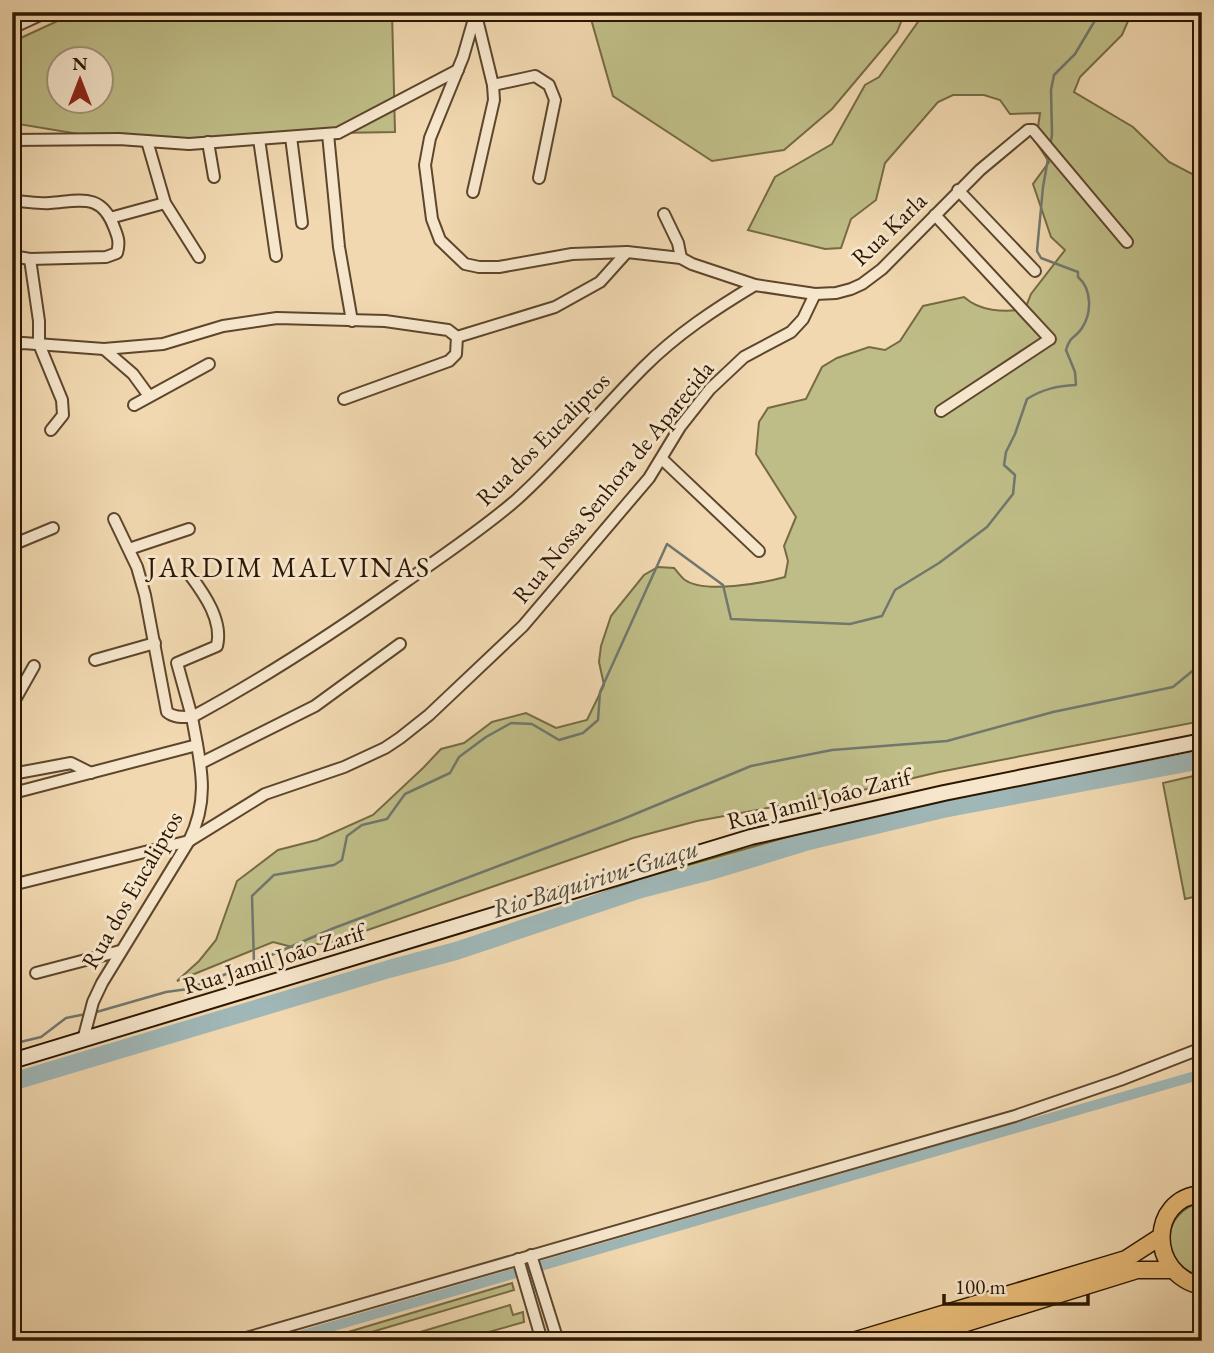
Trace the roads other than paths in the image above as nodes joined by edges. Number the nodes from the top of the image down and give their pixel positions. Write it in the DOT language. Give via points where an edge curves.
graph roads {
  1 [pos="47,12"];
  2 [pos="12,28"];
  3 [pos="458,70"];
  4 [pos="493,85"];
  5 [pos="328,134"];
  6 [pos="291,137"];
  7 [pos="259,139"];
  8 [pos="12,140"];
  9 [pos="147,141"];
  10 [pos="208,142"];
  11 [pos="214,177"];
  12 [pos="539,178"];
  13 [pos="958,190"];
  14 [pos="473,192"];
  15 [pos="12,201"];
  16 [pos="165,203"];
  17 [pos="664,214"];
  18 [pos="935,215"];
  19 [pos="110,218"];
  20 [pos="302,223"];
  21 [pos="1127,242"];
  22 [pos="627,252"];
  23 [pos="12,256"];
  24 [pos="276,256"];
  25 [pos="199,257"];
  26 [pos="681,258"];
  27 [pos="30,259"];
  28 [pos="1035,271"];
  29 [pos="755,285"];
  30 [pos="814,294"];
  31 [pos="352,321"];
  32 [pos="457,337"];
  33 [pos="39,344"];
  34 [pos="12,346"];
  35 [pos="104,349"];
  36 [pos="209,364"];
  37 [pos="149,396"];
  38 [pos="344,399"];
  39 [pos="134,405"];
  40 [pos="942,411"];
  41 [pos="51,430"];
  42 [pos="662,458"];
  43 [pos="114,519"];
  44 [pos="52,528"];
  45 [pos="189,529"];
  46 [pos="12,545"];
  47 [pos="129,549"];
  48 [pos="759,551"];
  49 [pos="190,575"];
  50 [pos="155,643"];
  51 [pos="400,644"];
  52 [pos="95,660"];
  53 [pos="34,666"];
  54 [pos="12,705"];
  55 [pos="192,717"];
  56 [pos="1202,741"];
  57 [pos="197,745"];
  58 [pos="201,764"];
  59 [pos="91,772"];
  60 [pos="12,774"];
  61 [pos="17,792"];
  62 [pos="189,841"];
  63 [pos="12,885"];
  64 [pos="120,951"];
  65 [pos="36,973"];
  66 [pos="83,1040"];
  67 [pos="1202,1048"];
  68 [pos="12,1061"];
  69 [pos="1202,1194"];
  70 [pos="1160,1237"];
  71 [pos="533,1259"];
  72 [pos="519,1263"];
  73 [pos="1172,1270"];
  74 [pos="1202,1286"];
  75 [pos="236,1341"];
  76 [pos="542,1341"];
  77 [pos="558,1341"];
  78 [pos="853,1341"];
  79 [pos="908,1341"];
  1 -- 2 [label="street"];
  3 -- 4 [label="street, Rua Karla" via="476,12"];
  3 -- 5 [label="street" via="338,133"];
  3 -- 22 [label="street, Rua Karla" via="430,138 425,165 432,219 450,252 465,264 499,267 572,254"];
  4 -- 12 [label="street" via="535,76 549,85 555,100"];
  4 -- 14 [label="street" via="494,100"];
  5 -- 6 [label="street"];
  5 -- 31 [label="street"];
  6 -- 7 [label="street"];
  6 -- 20 [label="street"];
  7 -- 10 [label="street"];
  7 -- 24 [label="street"];
  8 -- 9 [label="street"];
  9 -- 10 [label="street"];
  9 -- 16 [label="street"];
  10 -- 11 [label="street"];
  13 -- 18 [label="street, Rua Karla"];
  13 -- 21 [label="street, Rua Karla" via="1033,130"];
  13 -- 28 [label="street"];
  15 -- 19 [label="street" via="84,199"];
  16 -- 19 [label="street"];
  16 -- 25 [label="street"];
  17 -- 26 [label="street"];
  18 -- 30 [label="street, Rua Karla" via="862,284 836,293"];
  18 -- 40 [label="street" via="1050,339"];
  19 -- 27 [label="street" via="120,243 117,253"];
  22 -- 26 [label="street, Rua Karla"];
  22 -- 32 [label="street" via="600,282 555,307"];
  23 -- 27 [label="street"];
  26 -- 29 [label="street, Rua Karla"];
  27 -- 33 [label="street"];
  29 -- 30 [label="street, Rua Karla"];
  29 -- 55 [label="street, Rua dos Eucaliptos" via="697,321 646,365 555,462 492,520 298,656"];
  30 -- 42 [label="street, Rua Nossa Senhora de Aparecida" via="803,319 791,332 744,357 710,389"];
  31 -- 32 [label="street" via="447,330"];
  31 -- 35 [label="street" via="277,318 223,326 163,344"];
  32 -- 38 [label="street" via="456,354 449,361"];
  33 -- 34 [label="street"];
  33 -- 35 [label="street"];
  33 -- 41 [label="street" via="64,409"];
  35 -- 37 [label="street" via="133,374"];
  36 -- 37 [label="street"];
  37 -- 39 [label="street"];
  42 -- 48 [label="street"];
  42 -- 62 [label="street, Rua Nossa Senhora de Aparecida" via="523,626 429,715 386,748 265,794"];
  43 -- 47 [label="street"];
  44 -- 46 [label="street"];
  45 -- 47 [label="street"];
  47 -- 50 [label="street"];
  49 -- 55 [label="street" via="206,595 219,638 217,646 177,663"];
  50 -- 52 [label="street"];
  50 -- 55 [label="street" via="167,712"];
  51 -- 58 [label="street" via="315,706"];
  53 -- 54 [label="street"];
  55 -- 57 [label="street, Rua dos Eucaliptos"];
  56 -- 66 [label="main road, Rua Jamil João Zarif" via="751,837"];
  57 -- 58 [label="street, Rua dos Eucaliptos"];
  57 -- 59 [label="street"];
  58 -- 62 [label="street, Rua dos Eucaliptos" via="202,802"];
  59 -- 60 [label="street" via="71,764"];
  59 -- 61 [label="street"];
  62 -- 63 [label="street"];
  62 -- 64 [label="street, Rua dos Eucaliptos"];
  64 -- 65 [label="street"];
  64 -- 66 [label="street, Rua dos Eucaliptos" via="93,1002"];
  66 -- 68 [label="main road, Rua Jamil João Zarif"];
  67 -- 71 [label="street" via="1016,1115"];
  69 -- 70 [label="main road" via="1182,1200 1171,1210"];
  70 -- 73 [label="main road"];
  70 -- 78 [label="main road" via="1126,1259"];
  71 -- 72 [label="street"];
  71 -- 77 [label="street"];
  72 -- 75 [label="street"];
  72 -- 76 [label="street"];
  73 -- 74 [label="main road"];
  73 -- 79 [label="main road" via="1137,1270"];
}
